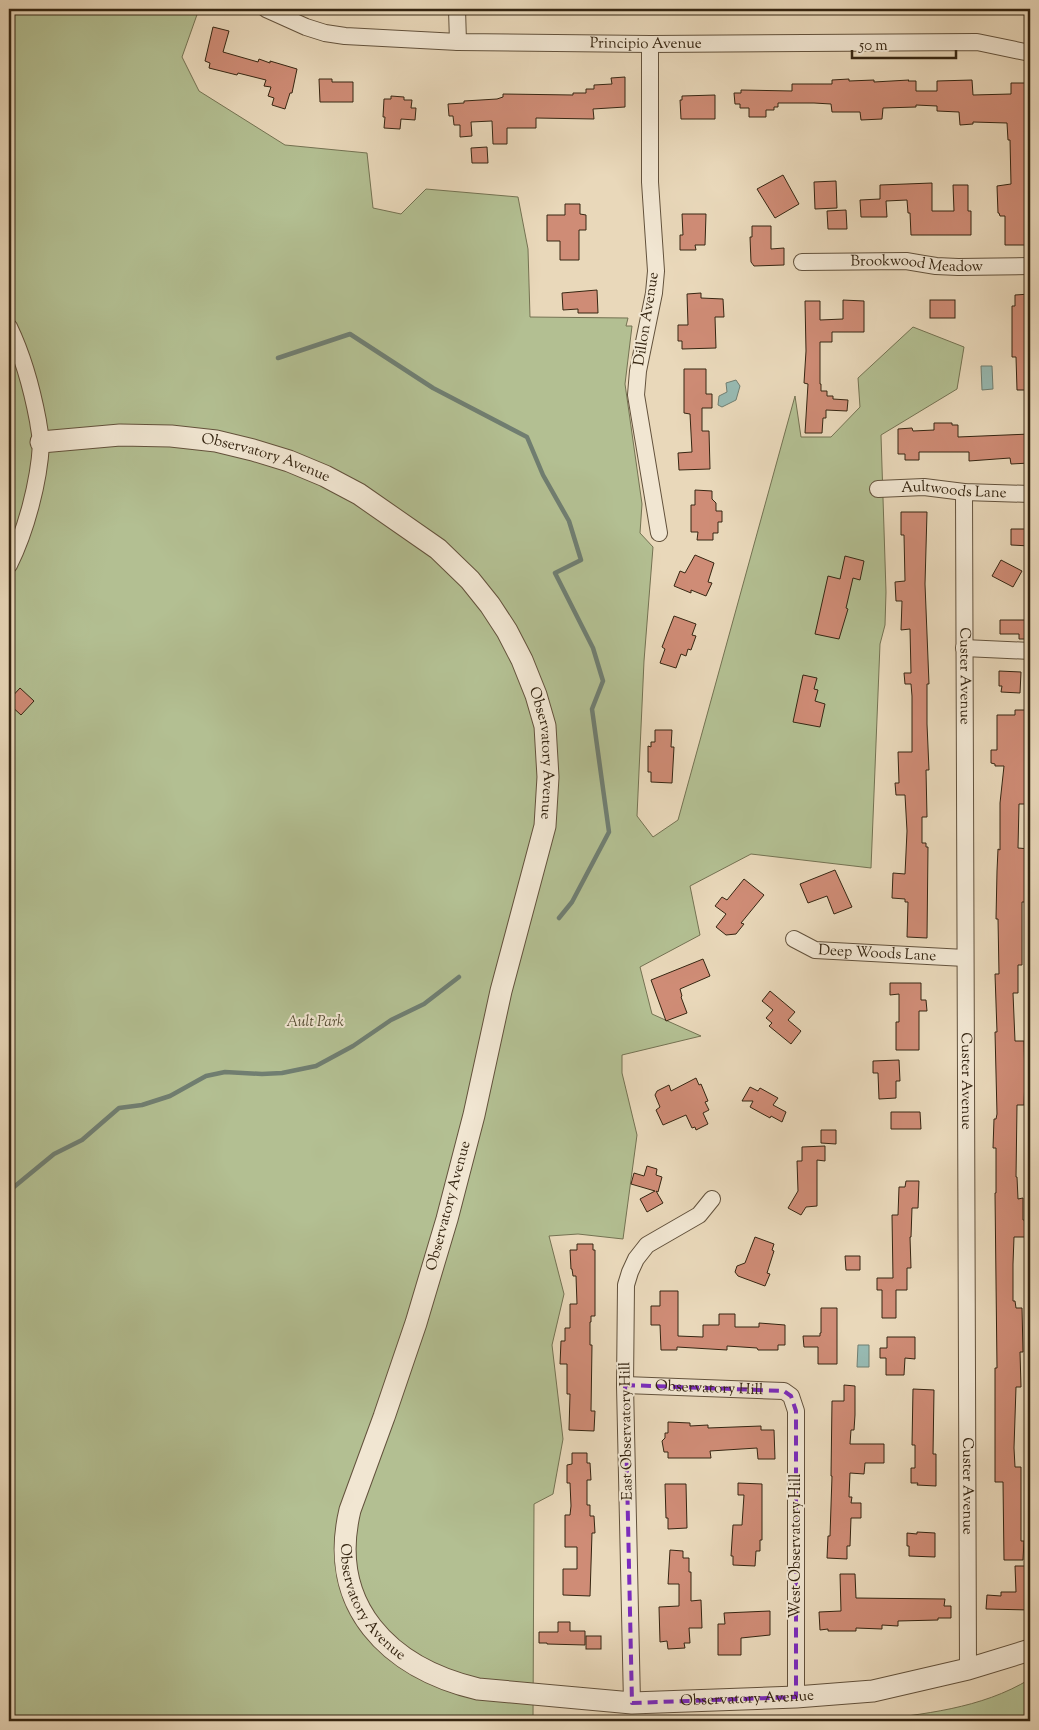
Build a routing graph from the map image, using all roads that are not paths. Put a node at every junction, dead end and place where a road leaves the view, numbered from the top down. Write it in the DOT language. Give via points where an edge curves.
graph roads {
  1 [pos="266,9"];
  2 [pos="457,9"];
  3 [pos="458,42"];
  4 [pos="650,44"];
  5 [pos="1030,53"];
  6 [pos="802,262"];
  7 [pos="1030,266"];
  8 [pos="9,327"];
  9 [pos="41,442"];
  10 [pos="878,489"];
  11 [pos="964,492"];
  12 [pos="1030,494"];
  13 [pos="659,533"];
  14 [pos="9,565"];
  15 [pos="964,648"];
  16 [pos="1030,651"];
  17 [pos="794,939"];
  18 [pos="965,958"];
  19 [pos="712,1199"];
  20 [pos="625,1385"];
  21 [pos="791,1396"];
  22 [pos="1030,1650"];
  23 [pos="968,1669"];
  24 [pos="796,1697"];
  25 [pos="632,1703"];
  1 -- 3 [label="street, Principio Avenue" via="325,33"];
  2 -- 3 [label="street"];
  3 -- 4 [label="street, Principio Avenue"];
  4 -- 5 [label="street, Principio Avenue" via="977,42"];
  4 -- 13 [label="street, Dillon Avenue" via="650,182 656,271 636,395"];
  6 -- 7 [label="street, Brookwood Meadow"];
  8 -- 9 [label="street" via="31,387"];
  9 -- 14 [label="street" via="30,507"];
  9 -- 25 [label="street, Observatory Avenue" via="120,435 180,437 253,450 325,476 358,494 448,557 490,605 522,660 544,726 548,777 545,826 501,992 447,1219 410,1342 350,1510 345,1562 355,1601 377,1633 417,1666 440,1678 478,1689"];
  10 -- 11 [label="street, Aultwoods Lane" via="924,488"];
  11 -- 12 [label="street, Aultwoods Lane"];
  11 -- 15 [label="street, Custer Avenue"];
  15 -- 16 [label="street"];
  15 -- 18 [label="street, Custer Avenue"];
  17 -- 18 [label="street, Deep Woods Lane" via="815,950"];
  18 -- 23 [label="street, Custer Avenue"];
  19 -- 20 [label="street, East Observatory Hill" via="699,1215 647,1245 636,1259 626,1285"];
  20 -- 21 [label="street, Observatory Hill" via="784,1391"];
  20 -- 25 [label="street, East Observatory Hill"];
  21 -- 24 [label="street, West Observatory Hill" via="796,1411"];
  22 -- 23 [label="street, Observatory Avenue"];
  23 -- 24 [label="street, Observatory Avenue" via="873,1691"];
  24 -- 25 [label="street, Observatory Avenue"];
}
